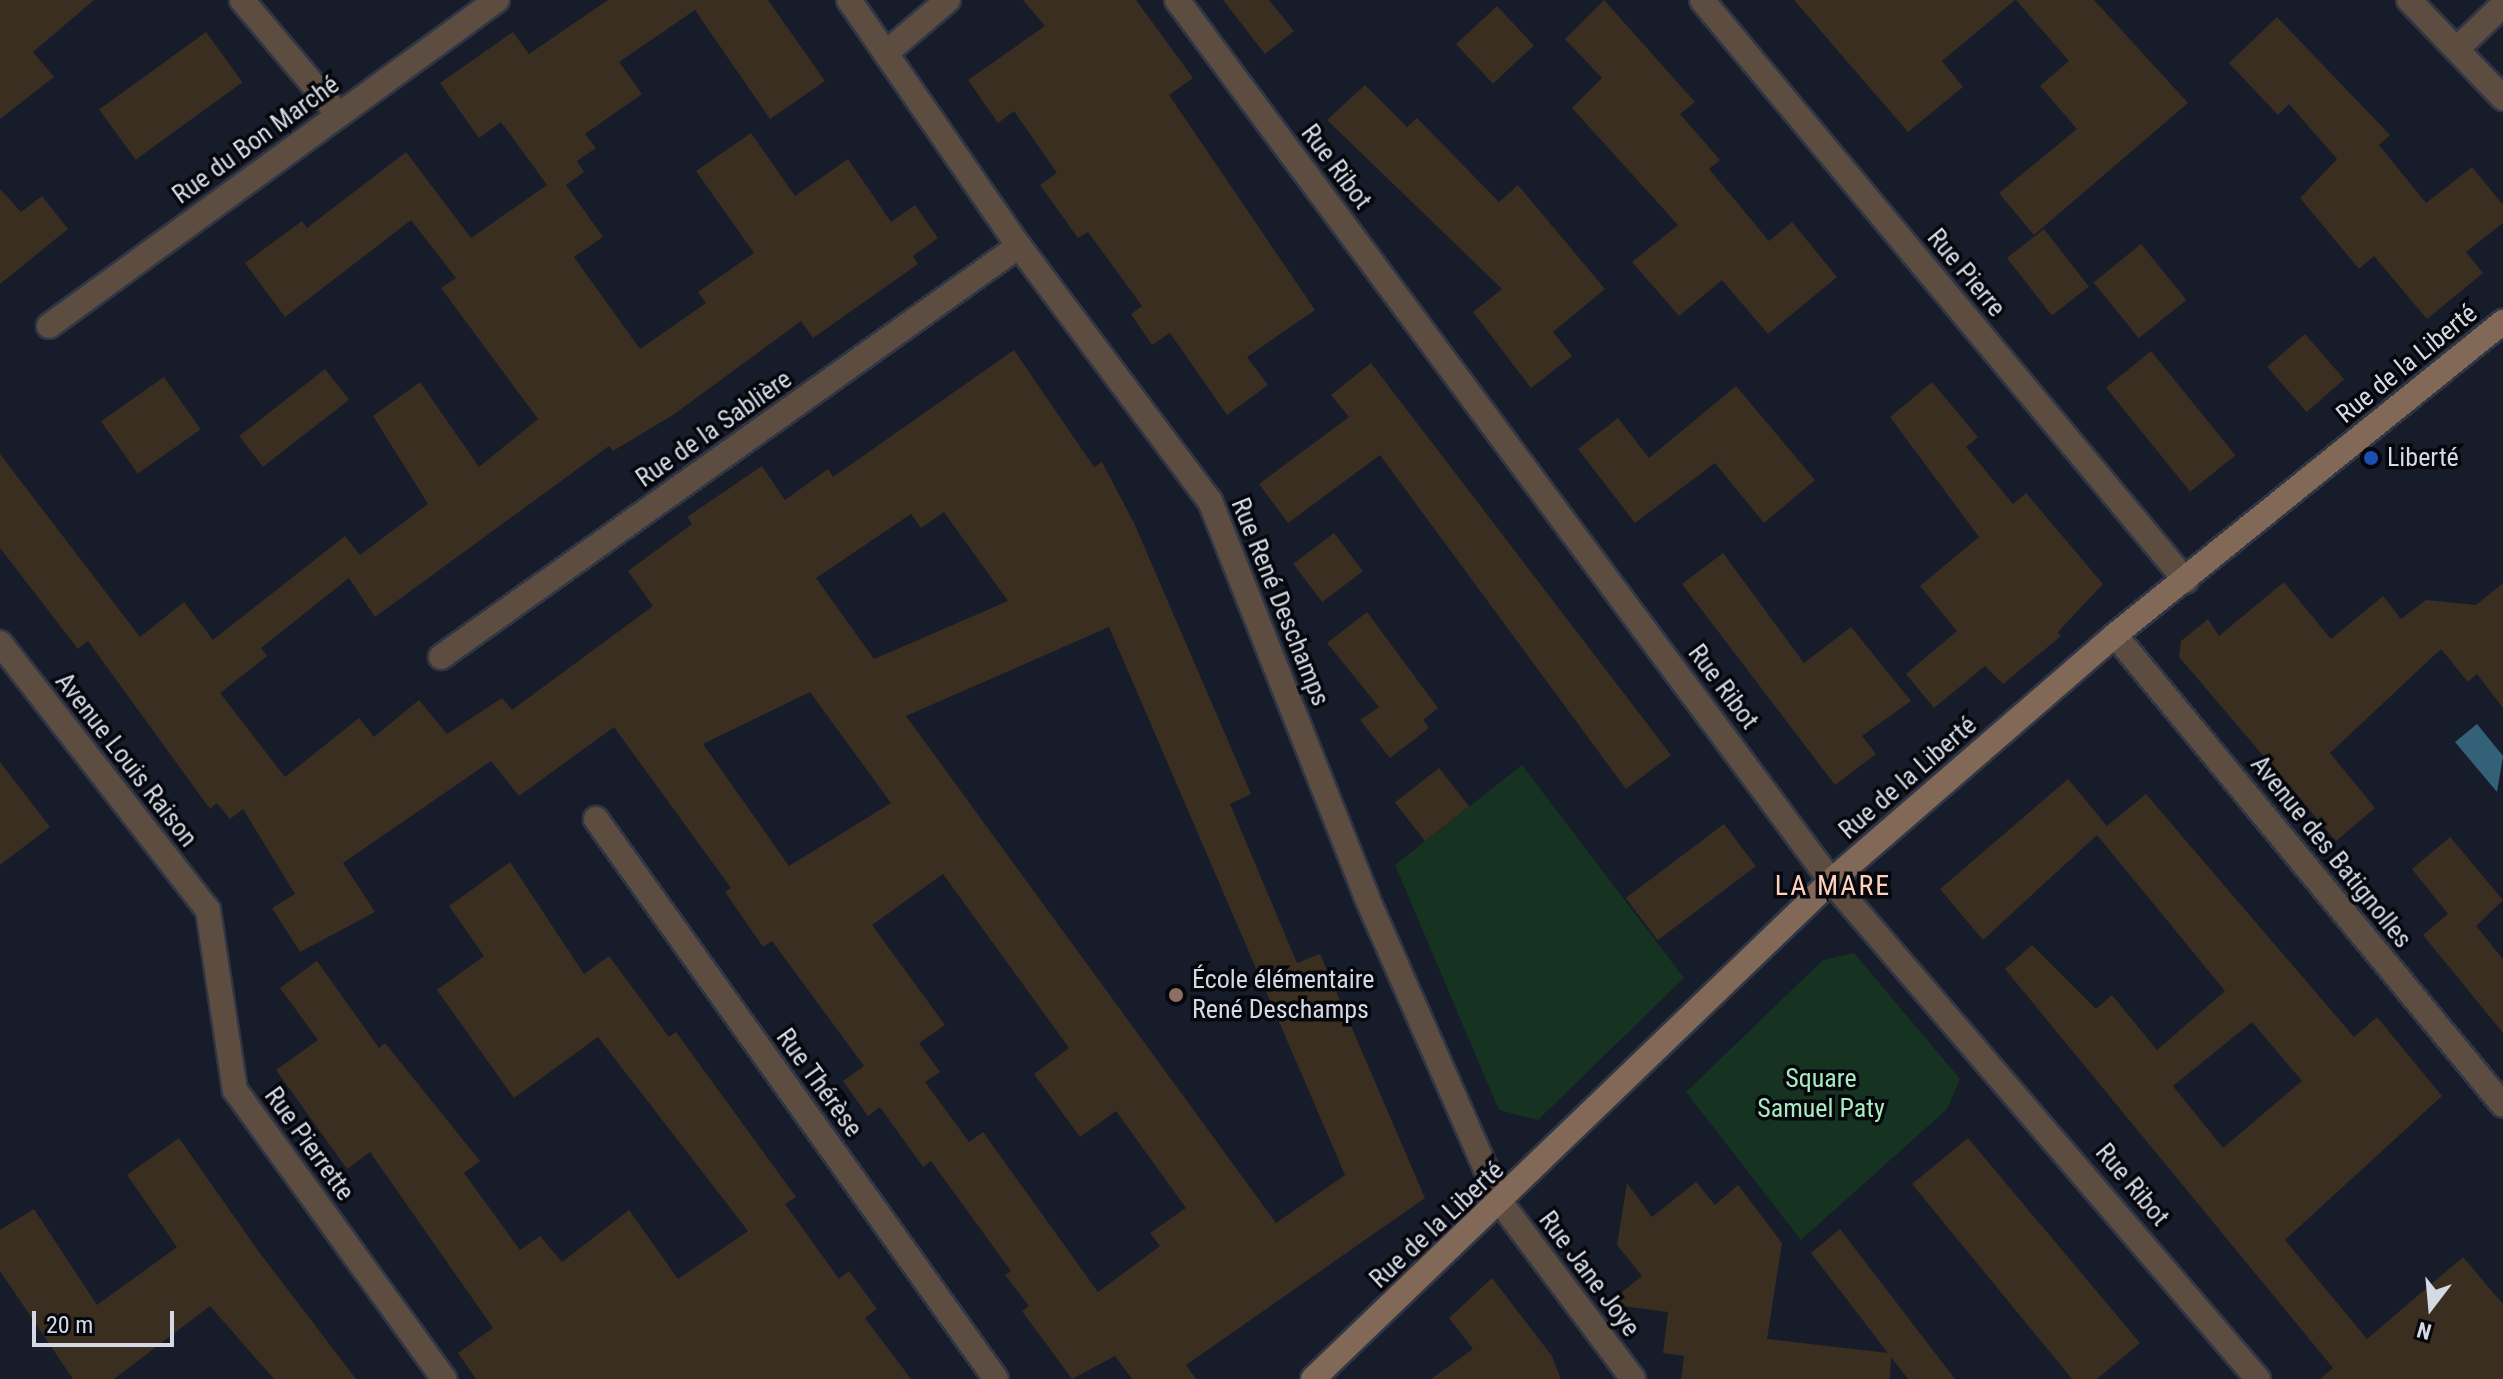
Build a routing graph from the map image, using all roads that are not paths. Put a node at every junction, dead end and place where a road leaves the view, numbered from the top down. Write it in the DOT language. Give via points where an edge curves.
graph roads {
  1 [pos="242,0"];
  2 [pos="497,0"];
  3 [pos="849,0"];
  4 [pos="948,0"];
  5 [pos="1177,0"];
  6 [pos="1702,0"];
  7 [pos="2409,0"];
  8 [pos="2503,5"];
  9 [pos="2458,48"];
  10 [pos="887,52"];
  11 [pos="2503,98"];
  12 [pos="338,114"];
  13 [pos="1019,246"];
  14 [pos="2503,322"];
  15 [pos="49,326"];
  16 [pos="2186,581"];
  17 [pos="2115,635"];
  18 [pos="0,643"];
  19 [pos="441,657"];
  20 [pos="596,819"];
  21 [pos="1831,881"];
  22 [pos="208,910"];
  23 [pos="2503,1105"];
  24 [pos="1501,1203"];
  25 [pos="444,1379"];
  26 [pos="996,1379"];
  27 [pos="1313,1379"];
  28 [pos="1633,1379"];
  29 [pos="2258,1379"];
  1 -- 12 [label="street"];
  2 -- 12 [label="street, Rue du Bon Marché"];
  3 -- 10 [label="street, Rue René Deschamps"];
  4 -- 10 [label="street"];
  5 -- 21 [label="street, Rue Ribot"];
  6 -- 16 [label="street, Rue Pierre"];
  7 -- 9 [label="street"];
  8 -- 9 [label="street"];
  9 -- 11 [label="street"];
  10 -- 13 [label="street, Rue René Deschamps"];
  12 -- 15 [label="street, Rue du Bon Marché"];
  13 -- 19 [label="street, Rue de la Sablière"];
  13 -- 24 [label="street, Rue René Deschamps" via="1210,501 1366,896"];
  14 -- 16 [label="street, Rue de la Liberté"];
  16 -- 17 [label="street, Rue de la Liberté"];
  17 -- 21 [label="street, Rue de la Liberté"];
  17 -- 23 [label="street, Avenue des Batignolles"];
  18 -- 22 [label="street, Avenue Louis Raison"];
  20 -- 26 [label="street, Rue Thérèse"];
  21 -- 24 [label="street, Rue de la Liberté"];
  21 -- 29 [label="street, Rue Ribot"];
  22 -- 25 [label="street, Rue Pierrette" via="235,1090"];
  24 -- 27 [label="street, Rue de la Liberté"];
  24 -- 28 [label="street, Rue Jane Joye"];
}
